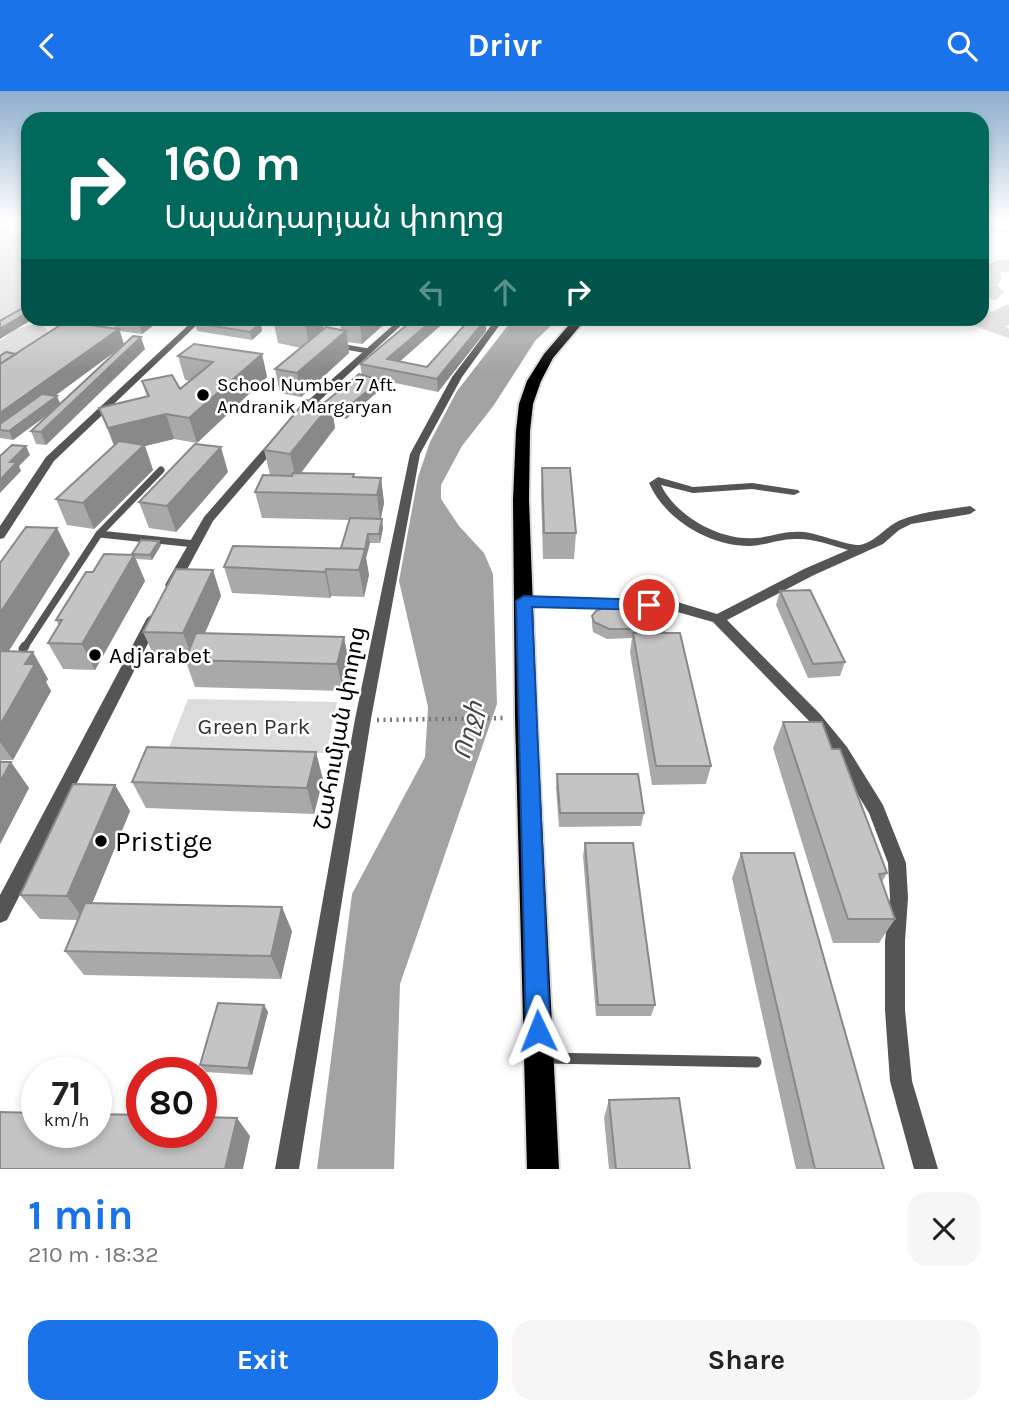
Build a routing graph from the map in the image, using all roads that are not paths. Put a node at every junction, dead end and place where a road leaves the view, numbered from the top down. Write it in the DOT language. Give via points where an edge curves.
graph roads {
  1 [pos="192,326"];
  2 [pos="396,326"];
  3 [pos="495,326"];
  4 [pos="574,326"];
  5 [pos="336,346"];
  6 [pos="368,351"];
  7 [pos="161,470"];
  8 [pos="794,492"];
  9 [pos="970,510"];
  10 [pos="99,534"];
  11 [pos="0,535"];
  12 [pos="195,544"];
  13 [pos="860,549"];
  14 [pos="524,601"];
  15 [pos="718,619"];
  16 [pos="23,649"];
  17 [pos="0,914"];
  18 [pos="539,1057"];
  19 [pos="756,1062"];
  20 [pos="287,1169"];
  21 [pos="543,1169"];
  22 [pos="926,1169"];
  1 -- 11 [label="street" via="50,459"];
  2 -- 6 [label="street"];
  3 -- 20 [label="street, Շահումյան փողոց" via="457,377 415,454 363,719"];
  4 -- 14 [label="highway" via="548,357 526,404 521,500"];
  5 -- 6 [label="lane"];
  6 -- 12 [label="street" via="303,409 208,520"];
  7 -- 10 [label="lane"];
  8 -- 13 [label="street" via="751,485 693,490 655,483 676,514 738,542 800,535"];
  9 -- 13 [label="street" via="908,521"];
  10 -- 12 [label="lane"];
  10 -- 16 [label="lane"];
  12 -- 17 [label="street"];
  13 -- 15 [label="street"];
  14 -- 15 [label="street" via="674,605"];
  14 -- 18 [label="highway"];
  15 -- 22 [label="street" via="815,718 877,810 897,863 895,1010 901,1081"];
  18 -- 19 [label="lane"];
  18 -- 21 [label="highway"];
}
